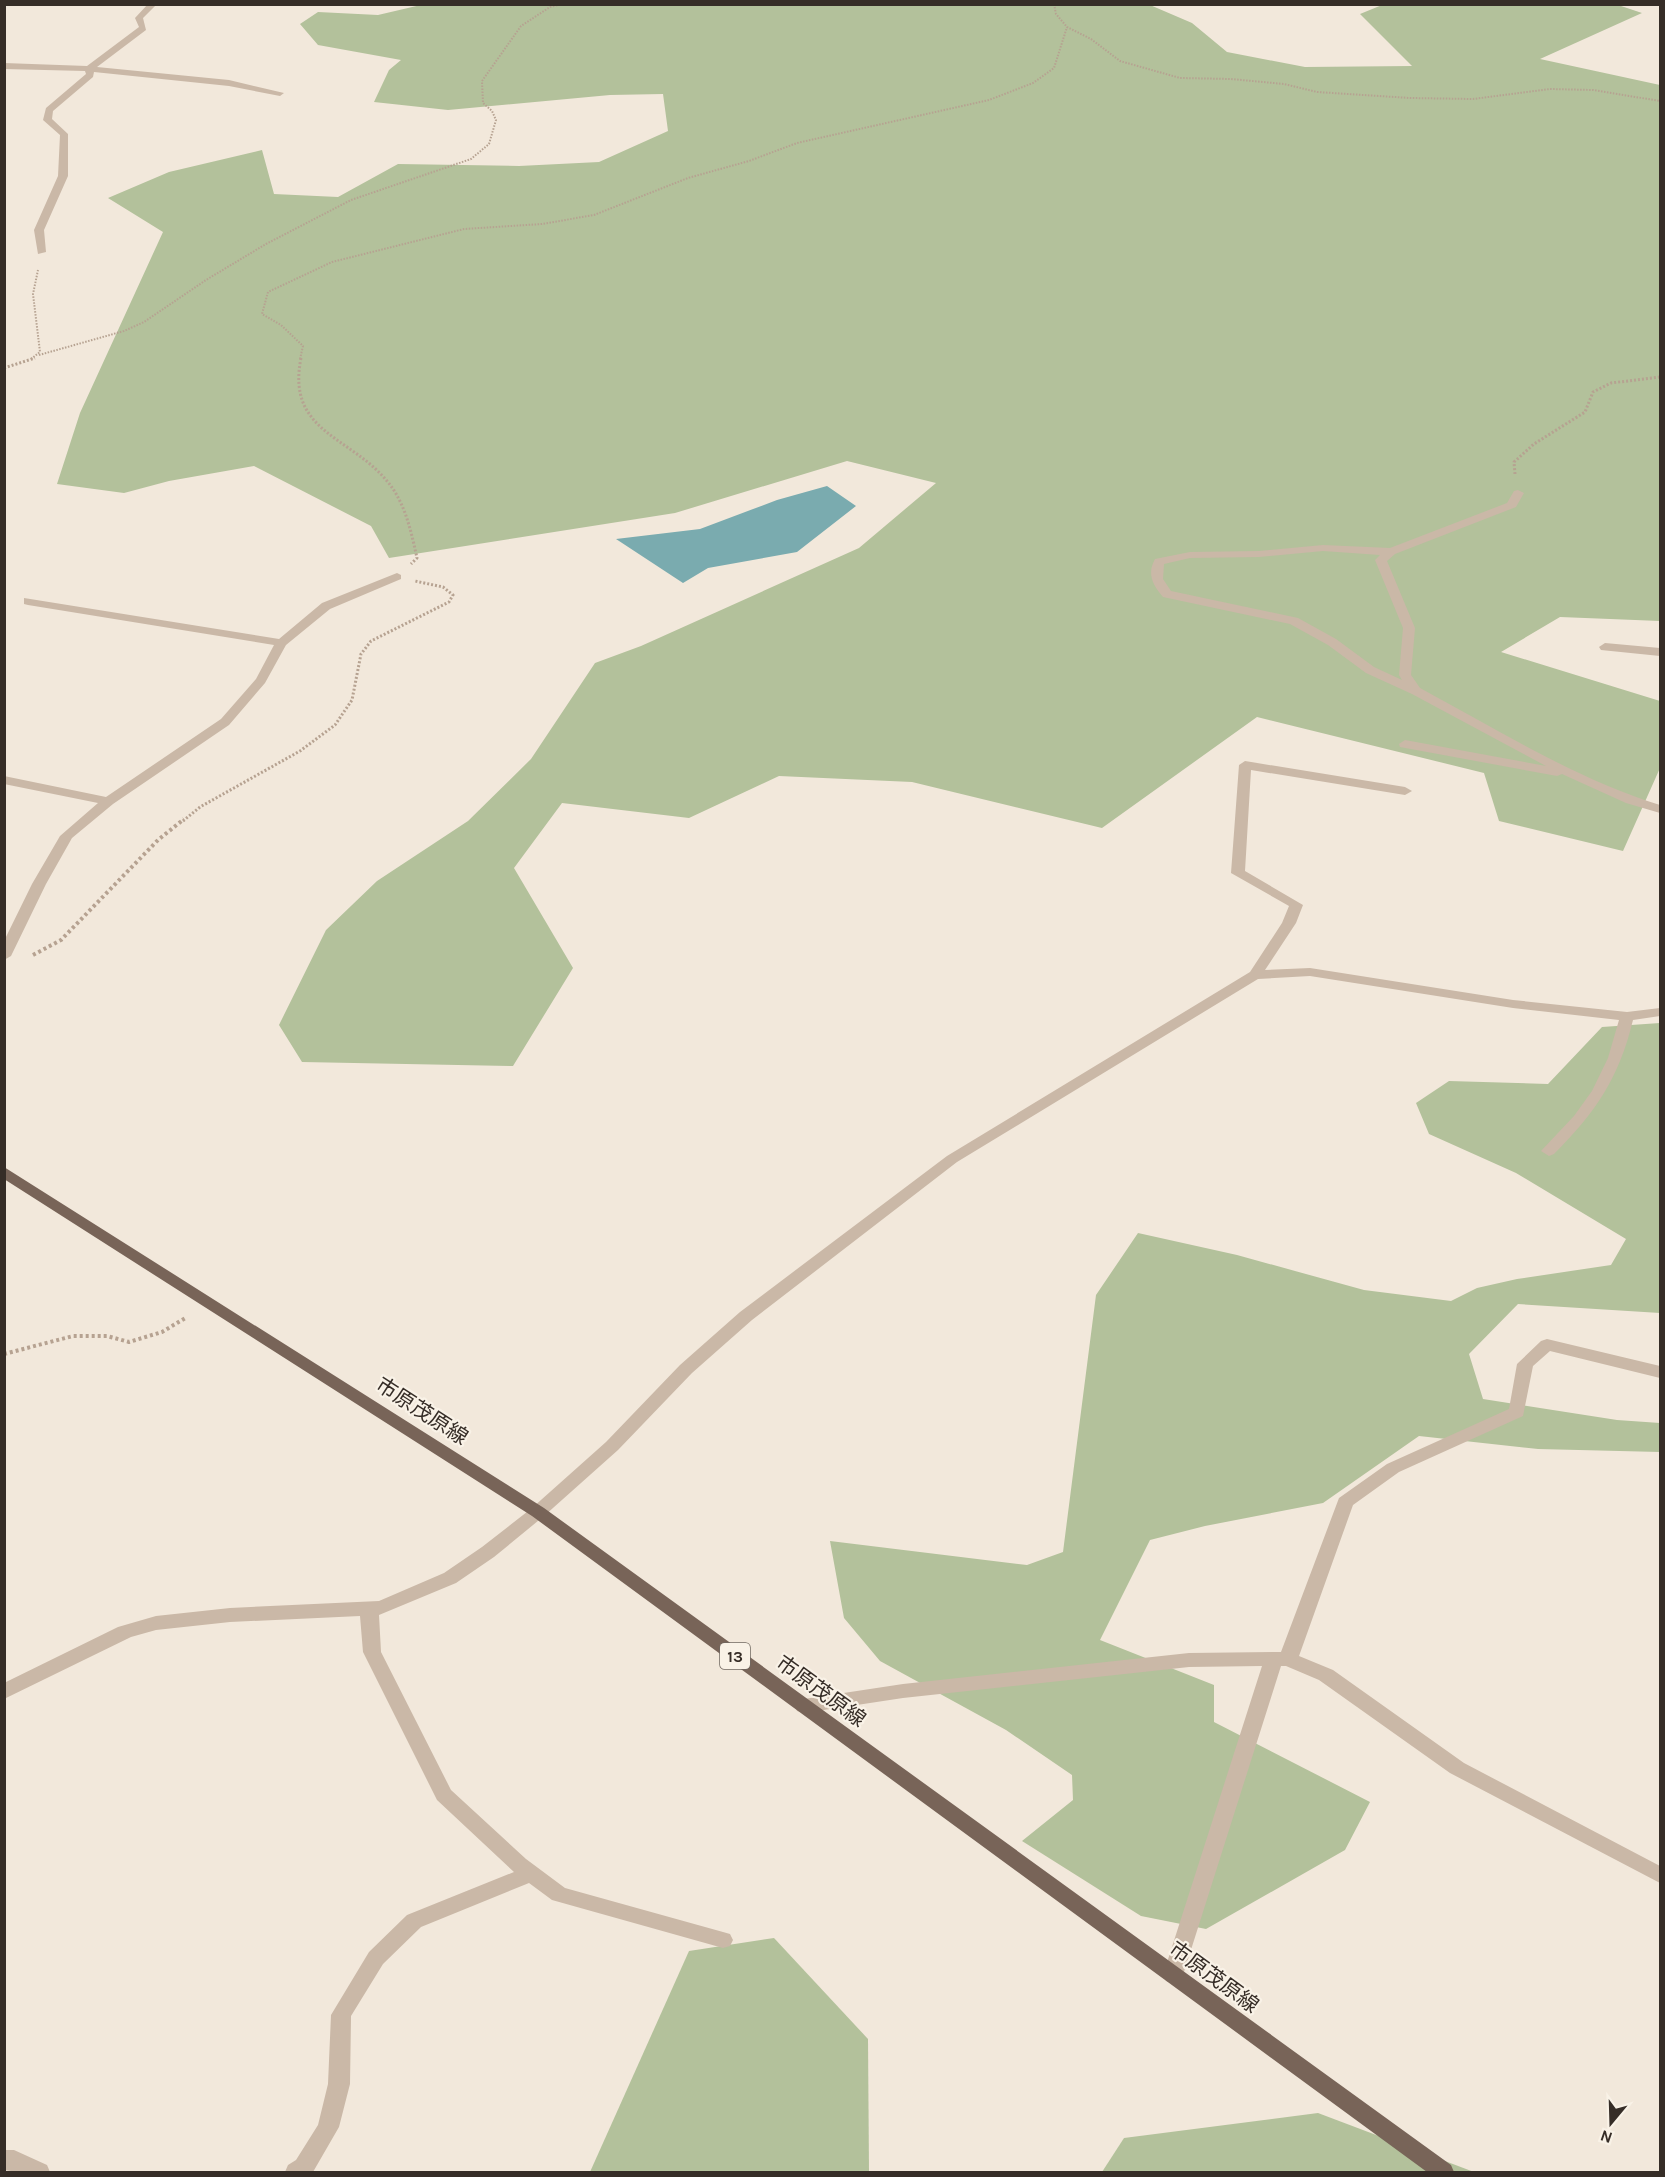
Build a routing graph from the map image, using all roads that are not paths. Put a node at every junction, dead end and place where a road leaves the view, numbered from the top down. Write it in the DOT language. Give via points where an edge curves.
graph roads {
  1 [pos="153,4"];
  2 [pos="4,66"];
  3 [pos="89,69"];
  4 [pos="280,93"];
  5 [pos="41,252"];
  6 [pos="1518,493"];
  7 [pos="1391,552"];
  8 [pos="397,577"];
  9 [pos="28,601"];
  10 [pos="281,643"];
  11 [pos="1605,647"];
  12 [pos="1660,652"];
  13 [pos="1416,691"];
  14 [pos="1406,744"];
  15 [pos="1575,775"];
  16 [pos="4,780"];
  17 [pos="1405,791"];
  18 [pos="108,801"];
  19 [pos="1660,809"];
  20 [pos="4,956"];
  21 [pos="1255,975"];
  22 [pos="1660,1012"];
  23 [pos="1627,1016"];
  24 [pos="1549,1151"];
  25 [pos="4,1172"];
  26 [pos="1660,1372"];
  27 [pos="538,1512"];
  28 [pos="369,1609"];
  29 [pos="1281,1659"];
  30 [pos="4,1692"];
  31 [pos="804,1706"];
  32 [pos="530,1874"];
  33 [pos="1660,1875"];
  34 [pos="723,1940"];
  35 [pos="1173,1975"];
  36 [pos="4,2160"];
  37 [pos="39,2172"];
  38 [pos="296,2172"];
  39 [pos="1443,2172"];
  1 -- 3 [label="street" via="139,18 143,28"];
  2 -- 3 [label="street"];
  3 -- 4 [label="street" via="229,82"];
  3 -- 5 [label="street" via="90,75 48,110 47,120 64,134 63,176 39,230"];
  6 -- 7 [label="street" via="1512,505"];
  7 -- 13 [label="street" via="1381,560 1409,628 1405,675"];
  7 -- 13 [label="street" via="1323,548 1190,555 1159,561 1155,571 1158,584 1167,594 1294,621 1370,670"];
  8 -- 10 [label="street" via="327,606"];
  9 -- 10 [label="street"];
  10 -- 18 [label="street" via="261,680 225,722"];
  11 -- 12 [label="street"];
  13 -- 15 [label="street"];
  14 -- 15 [label="street"];
  15 -- 19 [label="street"];
  16 -- 18 [label="street"];
  17 -- 21 [label="street" via="1245,765 1238,873 1296,905 1289,923"];
  18 -- 20 [label="street" via="67,836"];
  21 -- 23 [label="street" via="1310,972 1514,1004"];
  21 -- 27 [label="street" via="952,1159 746,1316"];
  22 -- 23 [label="street"];
  23 -- 24 [label="street" via="1620,1051 1605,1086 1587,1113"];
  25 -- 27 [label="main road, 市原茂原線 / 13"];
  26 -- 29 [label="street" via="1547,1345 1525,1364 1517,1412 1392,1468 1345,1502"];
  27 -- 28 [label="street" via="450,1578 381,1608"];
  27 -- 31 [label="main road, 市原茂原線 / 13"];
  28 -- 30 [label="street" via="231,1615 156,1623 125,1632"];
  28 -- 32 [label="street" via="372,1652 444,1795"];
  29 -- 31 [label="street" via="1188,1660 903,1691"];
  29 -- 33 [label="street" via="1326,1675 1457,1768"];
  29 -- 35 [label="street"];
  31 -- 35 [label="main road, 市原茂原線 / 13"];
  32 -- 34 [label="street" via="559,1894"];
  32 -- 38 [label="street" via="414,1921 376,1958 341,2014 339,2084 328,2127 304,2167"];
  35 -- 39 [label="main road, 市原茂原線 / 13"];
  36 -- 37 [label="street" via="14,2160"];
}
